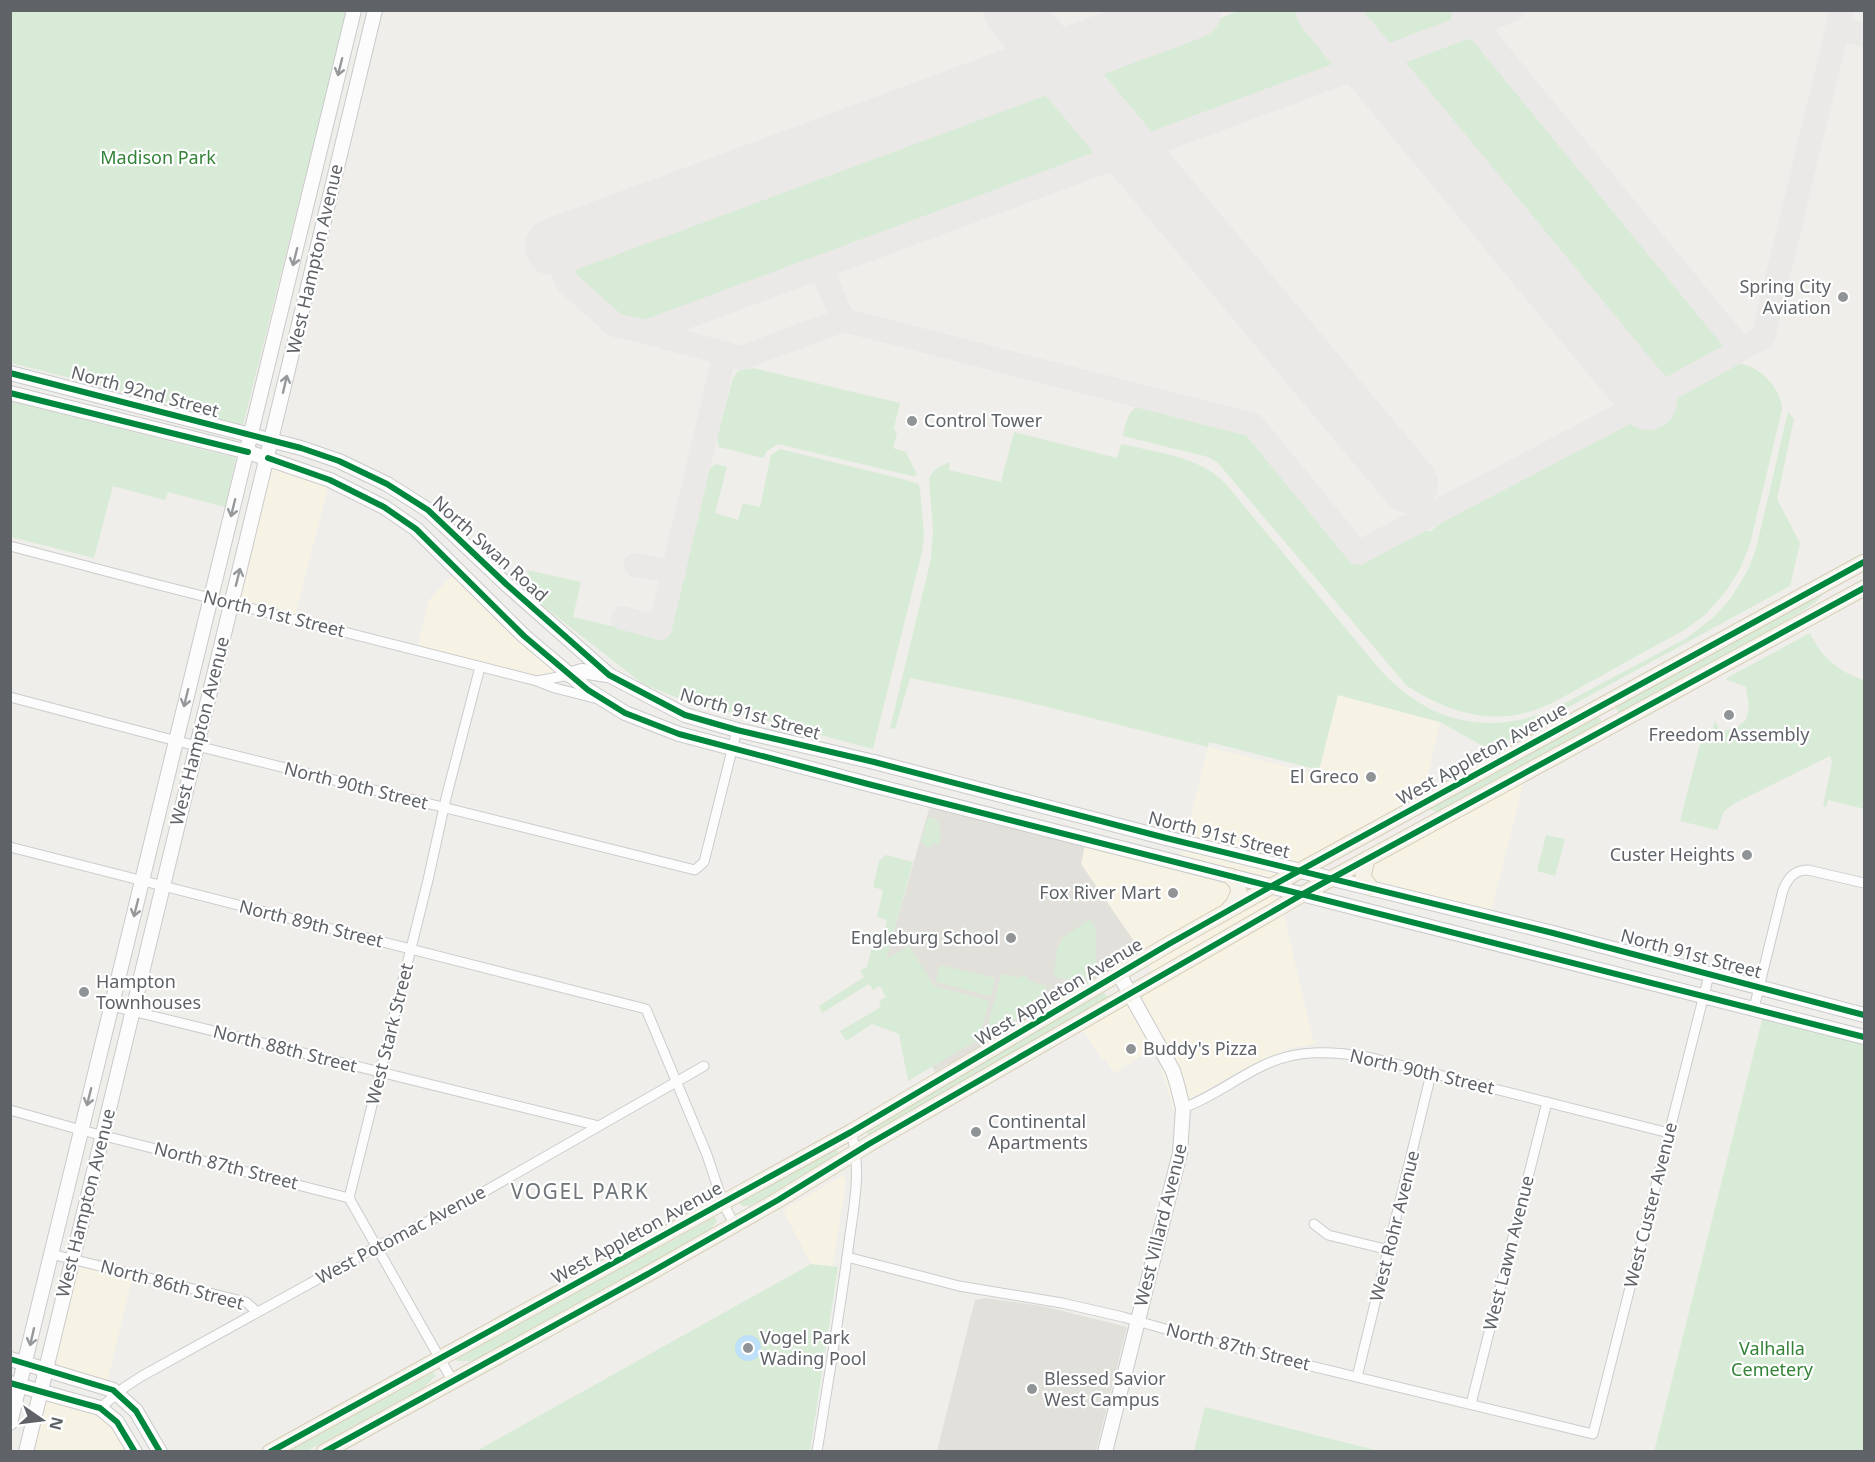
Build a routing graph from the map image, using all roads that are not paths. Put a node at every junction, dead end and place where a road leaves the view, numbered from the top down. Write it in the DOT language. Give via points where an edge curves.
graph roads {
  1 [pos="354,10"];
  2 [pos="375,10"];
  3 [pos="10,373"];
  4 [pos="10,393"];
  5 [pos="252,435"];
  6 [pos="272,441"];
  7 [pos="248,452"];
  8 [pos="268,458"];
  9 [pos="10,546"];
  10 [pos="1864,562"];
  11 [pos="1864,588"];
  12 [pos="211,598"];
  13 [pos="231,604"];
  14 [pos="480,666"];
  15 [pos="568,675"];
  16 [pos="609,675"];
  17 [pos="537,681"];
  18 [pos="10,697"];
  19 [pos="605,701"];
  20 [pos="738,730"];
  21 [pos="176,740"];
  22 [pos="197,746"];
  23 [pos="733,748"];
  24 [pos="444,808"];
  25 [pos="10,847"];
  26 [pos="1367,859"];
  27 [pos="1301,870"];
  28 [pos="1230,876"];
  29 [pos="1334,878"];
  30 [pos="142,881"];
  31 [pos="1864,883"];
  32 [pos="163,886"];
  33 [pos="1270,886"];
  34 [pos="1371,888"];
  35 [pos="1303,894"];
  36 [pos="1226,911"];
  37 [pos="1195,929"];
  38 [pos="411,949"];
  39 [pos="1204,951"];
  40 [pos="1119,974"];
  41 [pos="1709,975"];
  42 [pos="1759,988"];
  43 [pos="1130,994"];
  44 [pos="1703,996"];
  45 [pos="112,1006"];
  46 [pos="1754,1008"];
  47 [pos="132,1011"];
  48 [pos="1864,1015"];
  49 [pos="1864,1037"];
  50 [pos="704,1066"];
  51 [pos="380,1072"];
  52 [pos="1431,1074"];
  53 [pos="677,1082"];
  54 [pos="1547,1102"];
  55 [pos="1183,1108"];
  56 [pos="10,1110"];
  57 [pos="599,1126"];
  58 [pos="81,1130"];
  59 [pos="851,1132"];
  60 [pos="1670,1132"];
  61 [pos="102,1136"];
  62 [pos="857,1151"];
  63 [pos="349,1198"];
  64 [pos="723,1203"];
  65 [pos="734,1224"];
  66 [pos="1314,1224"];
  67 [pos="376,1247"];
  68 [pos="1389,1250"];
  69 [pos="51,1254"];
  70 [pos="847,1257"];
  71 [pos="73,1258"];
  72 [pos="257,1312"];
  73 [pos="1138,1321"];
  74 [pos="10,1359"];
  75 [pos="440,1359"];
  76 [pos="26,1362"];
  77 [pos="46,1369"];
  78 [pos="1358,1377"];
  79 [pos="452,1380"];
  80 [pos="15,1384"];
  81 [pos="40,1390"];
  82 [pos="118,1393"];
  83 [pos="1471,1404"];
  84 [pos="100,1408"];
  85 [pos="10,1424"];
  86 [pos="1593,1434"];
  87 [pos="26,1452"];
  88 [pos="135,1452"];
  89 [pos="160,1452"];
  90 [pos="270,1452"];
  91 [pos="324,1452"];
  92 [pos="817,1452"];
  93 [pos="1105,1452"];
  1 -- 5 [label="main road, West Hampton Avenue, one-way"];
  6 -- 2 [label="main road, West Hampton Avenue, one-way"];
  3 -- 5 [label="main road, North 92nd Street"];
  4 -- 7 [label="main road, North 92nd Street"];
  5 -- 6 [label="main road, North 92nd Street"];
  5 -- 7 [label="main road, West Hampton Avenue"];
  6 -- 8 [label="main road, West Hampton Avenue"];
  6 -- 16 [label="main road, North Swan Road" via="339,461 387,484 428,510"];
  7 -- 8 [label="main road, North 92nd Street"];
  7 -- 12 [label="main road, West Hampton Avenue, one-way"];
  13 -- 8 [label="main road, West Hampton Avenue, one-way"];
  8 -- 15 [label="main road, North Swan Road" via="330,480 400,518"];
  9 -- 12 [label="street, North 91st Street"];
  10 -- 27 [label="main road, West Appleton Avenue"];
  11 -- 26 [label="main road, West Appleton Avenue"];
  12 -- 13 [label="street, North 91st Street"];
  12 -- 21 [label="main road, West Hampton Avenue, one-way"];
  13 -- 14 [label="street, North 91st Street"];
  13 -- 22 [label="main road, West Hampton Avenue"];
  14 -- 17 [label="street, North 91st Street"];
  14 -- 24 [label="street, West Stark Street"];
  15 -- 16 [label="main road" via="582,671"];
  15 -- 17 [label="street, North 91st Street"];
  15 -- 19 [label="main road, North Swan Road"];
  16 -- 20 [label="main road, North 91st Street" via="685,715"];
  17 -- 19 [label="street, North 91st Street"];
  18 -- 21 [label="street, North 90th Street"];
  19 -- 23 [label="main road, North 91st Street" via="679,734"];
  20 -- 23 [label="street"];
  20 -- 27 [label="main road, North 91st Street"];
  21 -- 22 [label="street, North 90th Street"];
  21 -- 30 [label="main road, West Hampton Avenue"];
  22 -- 24 [label="street, North 90th Street"];
  22 -- 32 [label="main road, West Hampton Avenue"];
  23 -- 24 [label="street, North 90th Street" via="704,862 696,870"];
  23 -- 28 [label="main road, North 91st Street"];
  24 -- 38 [label="street, West Stark Street"];
  25 -- 30 [label="street, North 89th Street"];
  26 -- 29 [label="main road, West Appleton Avenue"];
  26 -- 34 [label="main road" via="1363,877"];
  27 -- 29 [label="main road, North 91st Street"];
  27 -- 33 [label="main road, West Appleton Avenue"];
  28 -- 33 [label="main road, North 91st Street"];
  28 -- 36 [label="main road" via="1239,891"];
  29 -- 34 [label="main road, North 91st Street"];
  29 -- 35 [label="main road, West Appleton Avenue"];
  30 -- 32 [label="street, North 89th Street"];
  30 -- 45 [label="main road, West Hampton Avenue, one-way"];
  31 -- 42 [label="street" via="1798,870 1783,890"];
  32 -- 38 [label="street, North 89th Street"];
  32 -- 47 [label="main road, West Hampton Avenue"];
  33 -- 35 [label="main road, North 91st Street"];
  33 -- 36 [label="main road, West Appleton Avenue"];
  34 -- 41 [label="main road, North 91st Street"];
  35 -- 39 [label="main road, West Appleton Avenue"];
  35 -- 44 [label="main road, North 91st Street"];
  36 -- 37 [label="main road, West Appleton Avenue"];
  37 -- 39 [label="main road"];
  37 -- 40 [label="main road, West Appleton Avenue"];
  38 -- 51 [label="street, West Stark Street"];
  38 -- 53 [label="street, North 89th Street" via="646,1010"];
  39 -- 43 [label="main road, West Appleton Avenue"];
  40 -- 43 [label="main road, West Villard Avenue"];
  40 -- 59 [label="main road, West Appleton Avenue"];
  41 -- 42 [label="main road, North 91st Street"];
  41 -- 44 [label="street, West Custer Avenue"];
  42 -- 46 [label="street"];
  42 -- 48 [label="main road, North 91st Street"];
  43 -- 55 [label="main road, West Villard Avenue" via="1173,1071"];
  43 -- 62 [label="main road, West Appleton Avenue"];
  44 -- 46 [label="main road, North 91st Street"];
  44 -- 60 [label="street, West Custer Avenue"];
  45 -- 47 [label="street, North 88th Street"];
  45 -- 58 [label="main road, West Hampton Avenue, one-way"];
  46 -- 49 [label="main road, North 91st Street"];
  47 -- 51 [label="street, North 88th Street"];
  47 -- 61 [label="main road, West Hampton Avenue"];
  50 -- 53 [label="street, West Potomac Avenue"];
  51 -- 57 [label="street, North 88th Street"];
  51 -- 63 [label="street, West Stark Street"];
  52 -- 54 [label="street, North 90th Street"];
  52 -- 55 [label="street, North 90th Street" via="1350,1054 1302,1053 1261,1066"];
  52 -- 68 [label="street, West Rohr Avenue"];
  53 -- 57 [label="street, West Potomac Avenue"];
  53 -- 64 [label="street"];
  54 -- 60 [label="street, North 90th Street"];
  54 -- 83 [label="street, West Lawn Avenue"];
  55 -- 73 [label="main road, West Villard Avenue" via="1180,1152"];
  56 -- 58 [label="street, North 87th Street"];
  57 -- 67 [label="street, West Potomac Avenue" via="459,1206"];
  58 -- 61 [label="street, North 87th Street"];
  58 -- 69 [label="main road, West Hampton Avenue"];
  59 -- 62 [label="street"];
  59 -- 64 [label="main road, West Appleton Avenue"];
  60 -- 86 [label="street, West Custer Avenue"];
  61 -- 63 [label="street, North 87th Street"];
  61 -- 71 [label="main road, West Hampton Avenue"];
  62 -- 65 [label="main road, West Appleton Avenue"];
  62 -- 70 [label="street"];
  63 -- 67 [label="street"];
  64 -- 65 [label="street"];
  64 -- 75 [label="main road, West Appleton Avenue"];
  65 -- 79 [label="main road, West Appleton Avenue"];
  66 -- 68 [label="street" via="1328,1235"];
  67 -- 72 [label="street, West Potomac Avenue"];
  67 -- 75 [label="street"];
  68 -- 78 [label="street, West Rohr Avenue"];
  69 -- 71 [label="street, North 86th Street"];
  69 -- 76 [label="main road, West Hampton Avenue, one-way"];
  70 -- 73 [label="street, North 87th Street" via="959,1286 1062,1303"];
  70 -- 92 [label="street"];
  71 -- 72 [label="street, North 86th Street" via="246,1302"];
  71 -- 77 [label="main road, West Hampton Avenue"];
  72 -- 82 [label="street, West Potomac Avenue"];
  73 -- 78 [label="street, North 87th Street"];
  73 -- 93 [label="main road, West Villard Avenue"];
  74 -- 76 [label="main road"];
  75 -- 79 [label="street"];
  75 -- 90 [label="main road, West Appleton Avenue"];
  76 -- 77 [label="main road"];
  76 -- 80 [label="main road, West Hampton Avenue"];
  77 -- 81 [label="main road, West Hampton Avenue"];
  77 -- 82 [label="main road"];
  78 -- 83 [label="street, North 87th Street"];
  79 -- 91 [label="main road, West Appleton Avenue"];
  80 -- 81 [label="main road"];
  80 -- 85 [label="main road, West Hampton Avenue"];
  81 -- 84 [label="main road"];
  81 -- 87 [label="main road, West Hampton Avenue"];
  82 -- 84 [label="street, West Potomac Avenue"];
  82 -- 89 [label="main road" via="136,1411"];
  83 -- 86 [label="street, North 87th Street"];
  84 -- 88 [label="main road" via="117,1422"];
}
